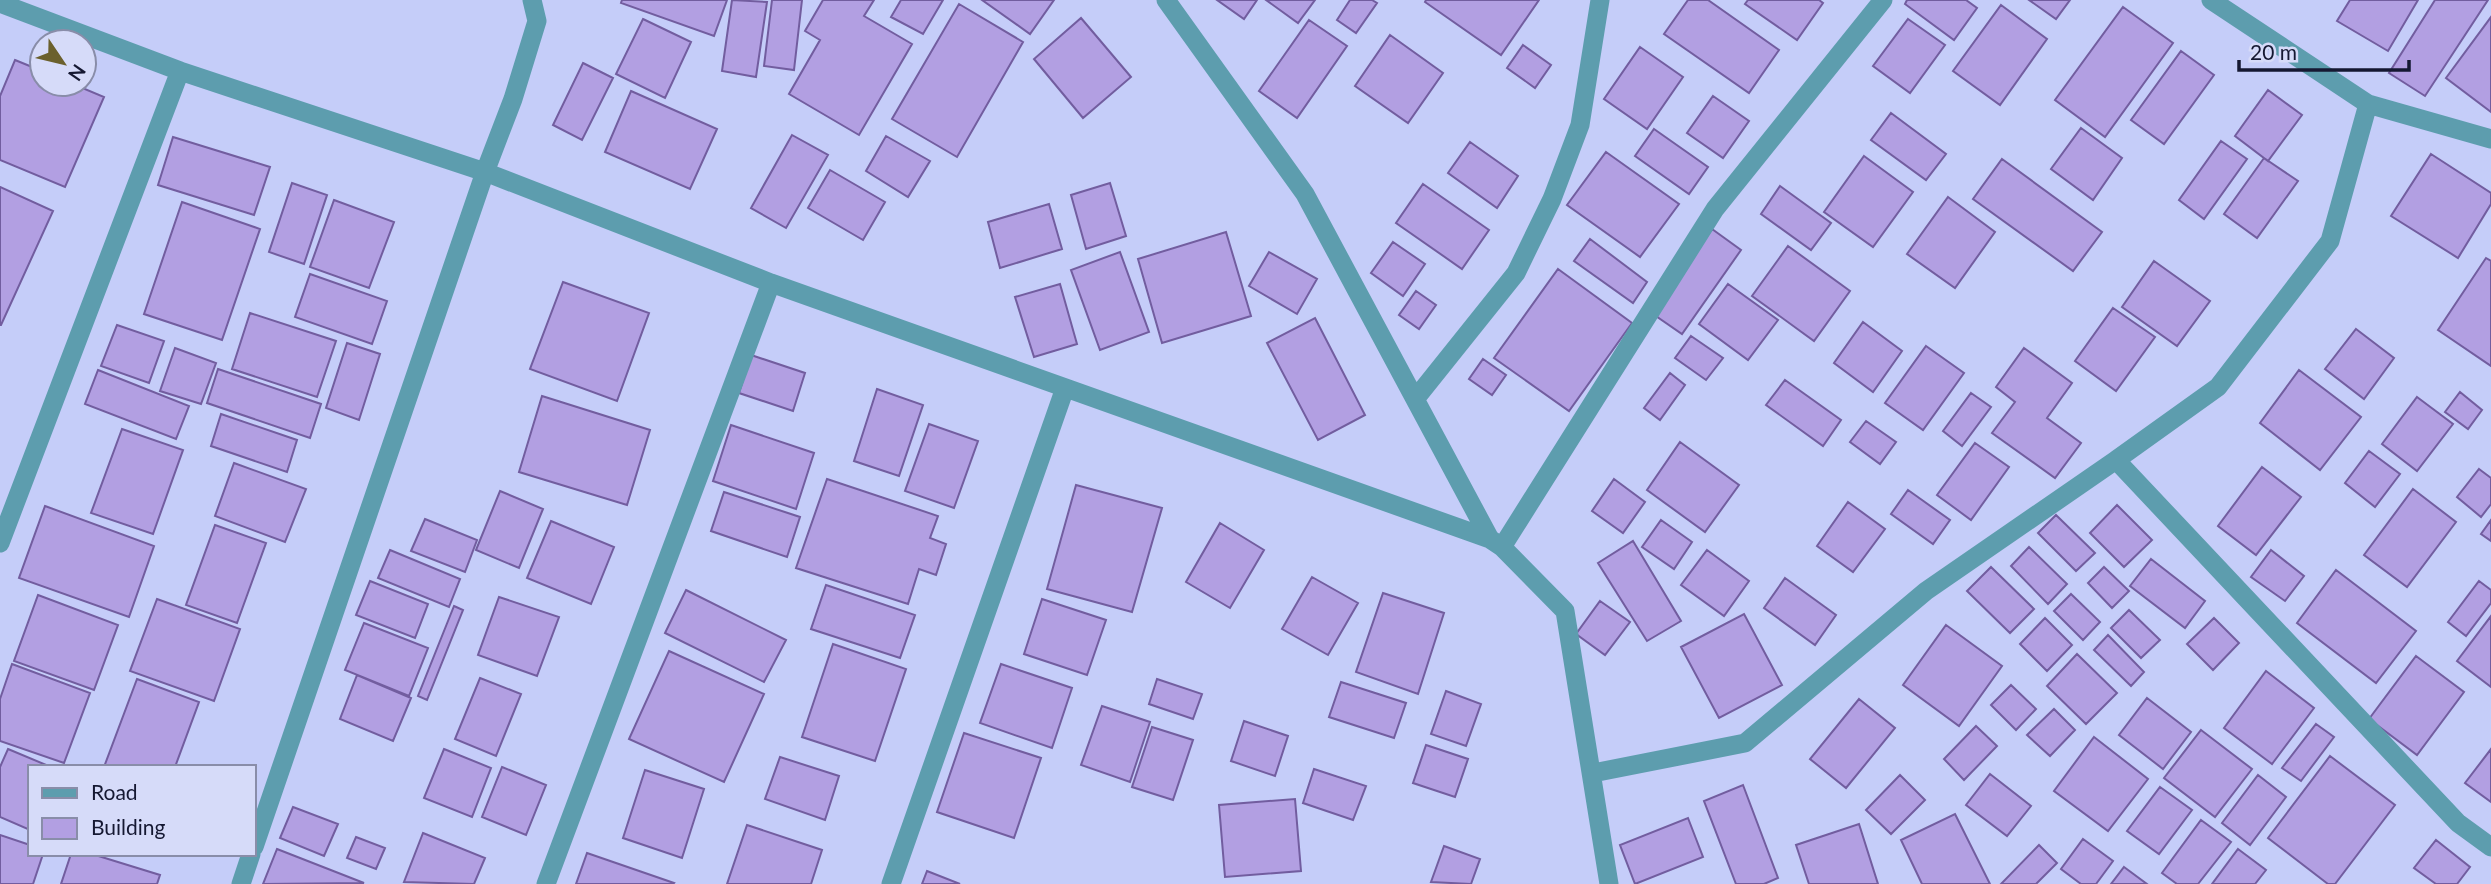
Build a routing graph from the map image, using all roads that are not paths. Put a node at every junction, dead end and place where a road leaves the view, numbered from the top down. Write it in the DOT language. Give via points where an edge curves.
graph roads {
  1 [pos="532,0"];
  2 [pos="1166,0"];
  3 [pos="1600,0"];
  4 [pos="1883,0"];
  5 [pos="2211,0"];
  6 [pos="0,3"];
  7 [pos="180,71"];
  8 [pos="2368,104"];
  9 [pos="2491,139"];
  10 [pos="485,172"];
  11 [pos="771,283"];
  12 [pos="1065,388"];
  13 [pos="1416,398"];
  14 [pos="2116,460"];
  15 [pos="0,543"];
  16 [pos="1496,543"];
  17 [pos="1593,773"];
  18 [pos="256,841"];
  19 [pos="2491,848"];
  20 [pos="250,856"];
  21 [pos="241,884"];
  22 [pos="546,884"];
  23 [pos="891,884"];
  24 [pos="1609,884"];
  1 -- 10 [label="street" via="537,21"];
  2 -- 13 [label="street" via="1306,194"];
  3 -- 13 [label="street" via="1580,125 1552,199 1516,273"];
  4 -- 16 [label="street" via="1715,209"];
  5 -- 8 [label="street"];
  6 -- 7 [label="street"];
  7 -- 10 [label="street"];
  7 -- 15 [label="street"];
  8 -- 9 [label="street"];
  8 -- 14 [label="street" via="2330,241 2218,387"];
  10 -- 11 [label="street"];
  10 -- 18 [label="street"];
  11 -- 12 [label="street"];
  11 -- 22 [label="street"];
  12 -- 16 [label="street"];
  12 -- 23 [label="street"];
  13 -- 16 [label="street"];
  14 -- 17 [label="street" via="1926,590 1745,743"];
  14 -- 19 [label="street" via="2458,823"];
  16 -- 17 [label="street" via="1565,611"];
  17 -- 24 [label="street"];
  20 -- 21 [label="street"];
}
